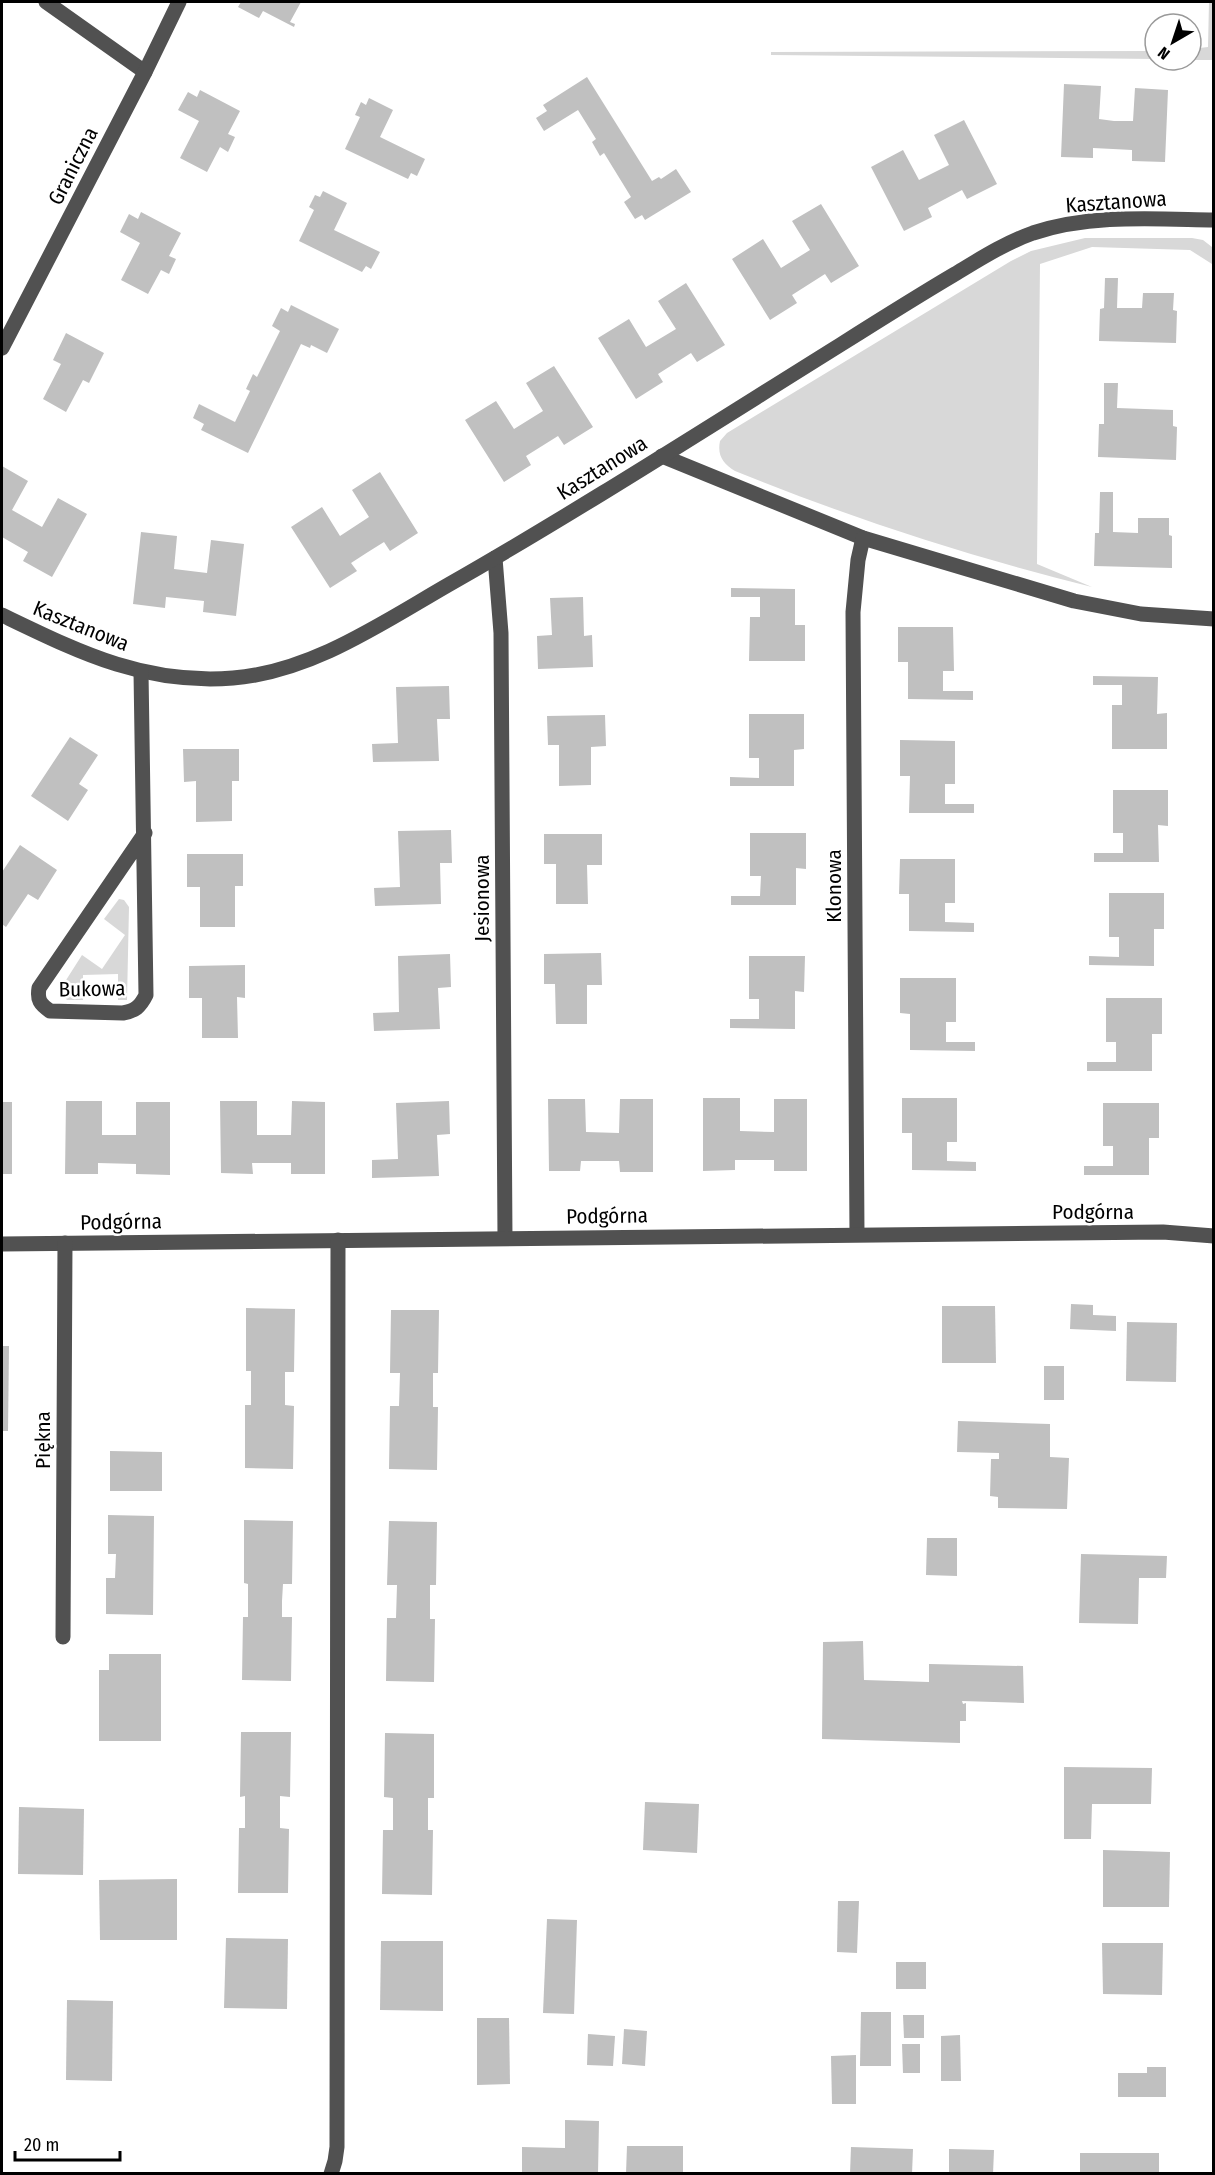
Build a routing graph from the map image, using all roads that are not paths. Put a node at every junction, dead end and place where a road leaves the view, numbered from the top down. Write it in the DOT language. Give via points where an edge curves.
graph roads {
  1 [pos="46,2"];
  2 [pos="179,2"];
  3 [pos="145,72"];
  4 [pos="1214,220"];
  5 [pos="2,348"];
  6 [pos="662,456"];
  7 [pos="863,538"];
  8 [pos="495,558"];
  9 [pos="2,615"];
  10 [pos="1214,618"];
  11 [pos="141,672"];
  12 [pos="145,833"];
  13 [pos="857,1234"];
  14 [pos="1214,1236"];
  15 [pos="505,1238"];
  16 [pos="338,1240"];
  17 [pos="65,1243"];
  18 [pos="2,1244"];
  19 [pos="63,1637"];
  20 [pos="331,2174"];
  1 -- 3 [label="street"];
  2 -- 3 [label="street, Graniczna"];
  3 -- 5 [label="street, Graniczna"];
  4 -- 6 [label="street, Kasztanowa" via="1088,221 1031,234 1005,245"];
  6 -- 7 [label="street"];
  6 -- 8 [label="street, Kasztanowa"];
  7 -- 10 [label="street" via="1074,602 1141,614"];
  7 -- 13 [label="street, Klonowa" via="853,612"];
  8 -- 11 [label="street, Kasztanowa" via="354,638 292,665 234,678"];
  8 -- 15 [label="street, Jesionowa" via="501,633"];
  9 -- 11 [label="street, Kasztanowa" via="103,661"];
  11 -- 12 [label="street, Bukowa"];
  12 -- 12 [label="street, Bukowa" via="146,995 142,1004 123,1013 50,1011 37,997 39,988"];
  13 -- 14 [label="street, Podgórna" via="1163,1232"];
  13 -- 15 [label="street, Podgórna"];
  15 -- 16 [label="street, Podgórna"];
  16 -- 17 [label="street, Podgórna"];
  16 -- 20 [label="street" via="337,2147"];
  17 -- 18 [label="street, Podgórna"];
  17 -- 19 [label="street, Piękna"];
}
